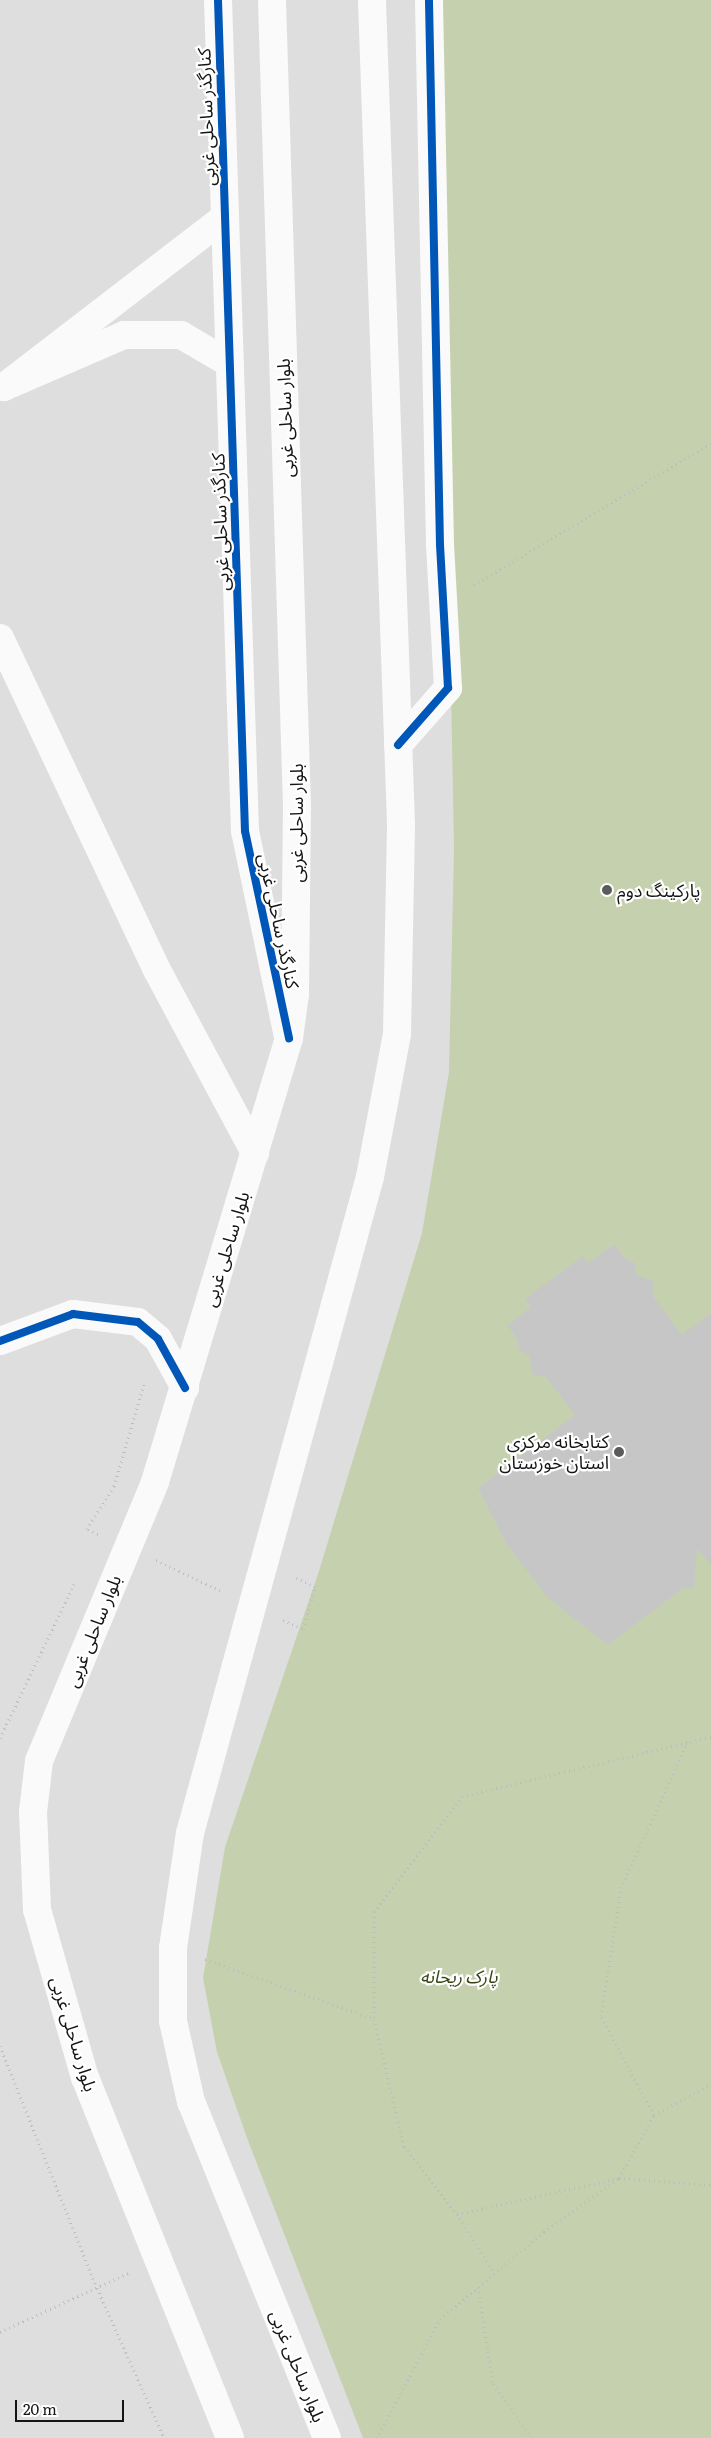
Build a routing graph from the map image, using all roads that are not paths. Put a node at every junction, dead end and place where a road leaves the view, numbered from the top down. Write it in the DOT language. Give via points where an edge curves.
graph roads {
  1 [pos="218,0"];
  2 [pos="272,0"];
  3 [pos="372,0"];
  4 [pos="429,0"];
  5 [pos="225,218"];
  6 [pos="230,363"];
  7 [pos="1,385"];
  8 [pos="0,638"];
  9 [pos="398,745"];
  10 [pos="289,1038"];
  11 [pos="255,1153"];
  12 [pos="0,1341"];
  13 [pos="184,1388"];
  14 [pos="230,2438"];
  15 [pos="327,2438"];
  1 -- 5 [label="main road, کنارگذر ساحلی غربی"];
  2 -- 10 [label="main road, بلوار ساحلی غربی" via="297,806 295,994"];
  3 -- 9 [label="main road, بلوار ساحلی غربی"];
  4 -- 9 [label="main road" via="440,535 448,688"];
  5 -- 6 [label="main road, کنارگذر ساحلی غربی"];
  5 -- 7 [label="main road"];
  6 -- 7 [label="main road" via="181,335 124,335"];
  6 -- 10 [label="main road, کنارگذر ساحلی غربی" via="245,831"];
  8 -- 11 [label="main road" via="157,970"];
  9 -- 15 [label="main road, بلوار ساحلی غربی" via="400,824 396,1043 370,1176 190,1833 173,1948 173,2021 191,2102"];
  10 -- 11 [label="main road, بلوار ساحلی غربی"];
  11 -- 13 [label="main road, بلوار ساحلی غربی"];
  12 -- 13 [label="main road" via="73,1314 138,1322 158,1339"];
  13 -- 14 [label="main road, بلوار ساحلی غربی" via="155,1482 39,1761 33,1812 37,1910 85,2078"];
}
